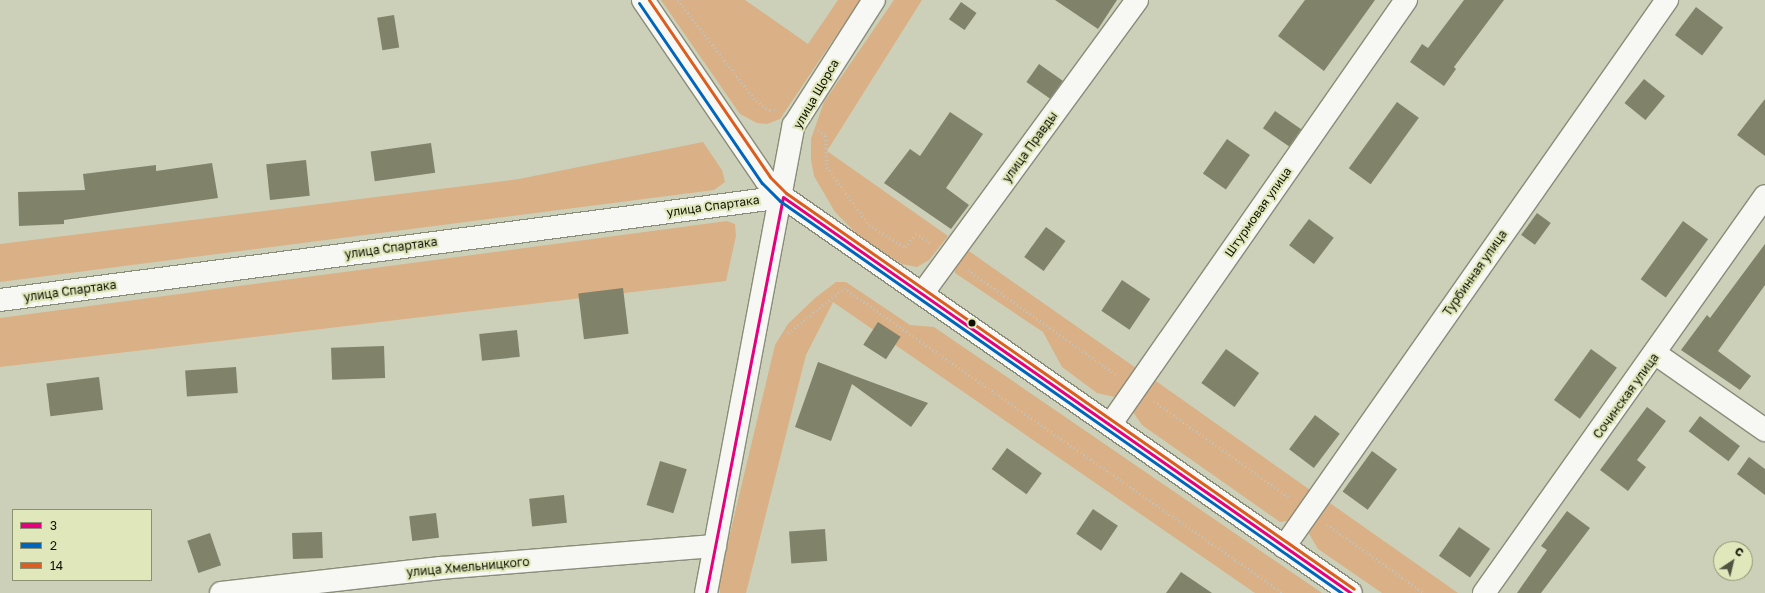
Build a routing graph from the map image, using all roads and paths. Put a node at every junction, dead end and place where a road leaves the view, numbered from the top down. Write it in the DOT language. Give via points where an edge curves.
graph roads {
  1 [pos="643,0"];
  2 [pos="678,0"];
  3 [pos="874,0"];
  4 [pos="1137,0"];
  5 [pos="1406,0"];
  6 [pos="1667,0"];
  7 [pos="770,110"];
  8 [pos="817,130"];
  9 [pos="1765,196"];
  10 [pos="783,197"];
  11 [pos="950,257"];
  12 [pos="922,294"];
  13 [pos="0,300"];
  14 [pos="788,333"];
  15 [pos="1656,354"];
  16 [pos="1136,388"];
  17 [pos="1110,425"];
  18 [pos="1765,430"];
  19 [pos="1309,511"];
  20 [pos="715,546"];
  21 [pos="1284,547"];
  22 [pos="221,593"];
  23 [pos="706,593"];
  24 [pos="1283,593"];
  25 [pos="1351,593"];
  26 [pos="1424,593"];
  27 [pos="1484,593"];
  1 -- 10 [label="street" via="766,180"];
  2 -- 7 [label="path" via="756,101"];
  3 -- 10 [label="street, улица Щорса" via="794,125"];
  4 -- 11 [label="street, улица Правды"];
  5 -- 16 [label="street, Штурмовая улица"];
  6 -- 19 [label="street, Турбинная улица"];
  8 -- 11 [label="path" via="826,136 827,167 869,225 905,247 916,233"];
  9 -- 15 [label="street, Сочинская улица"];
  10 -- 12 [label="street"];
  10 -- 13 [label="street, улица Спартака"];
  10 -- 20 [label="street, улица Щорса"];
  11 -- 12 [label="street, улица Правды"];
  11 -- 16 [label="path"];
  12 -- 17 [label="street"];
  14 -- 24 [label="path" via="844,288"];
  15 -- 18 [label="street"];
  15 -- 27 [label="street, Сочинская улица"];
  16 -- 17 [label="street, Штурмовая улица"];
  16 -- 19 [label="path"];
  17 -- 21 [label="street"];
  19 -- 21 [label="street, Турбинная улица"];
  19 -- 26 [label="path"];
  20 -- 22 [label="street, улица Хмельницкого" via="441,568"];
  20 -- 23 [label="street, улица Щорса"];
  21 -- 25 [label="street"];
}
